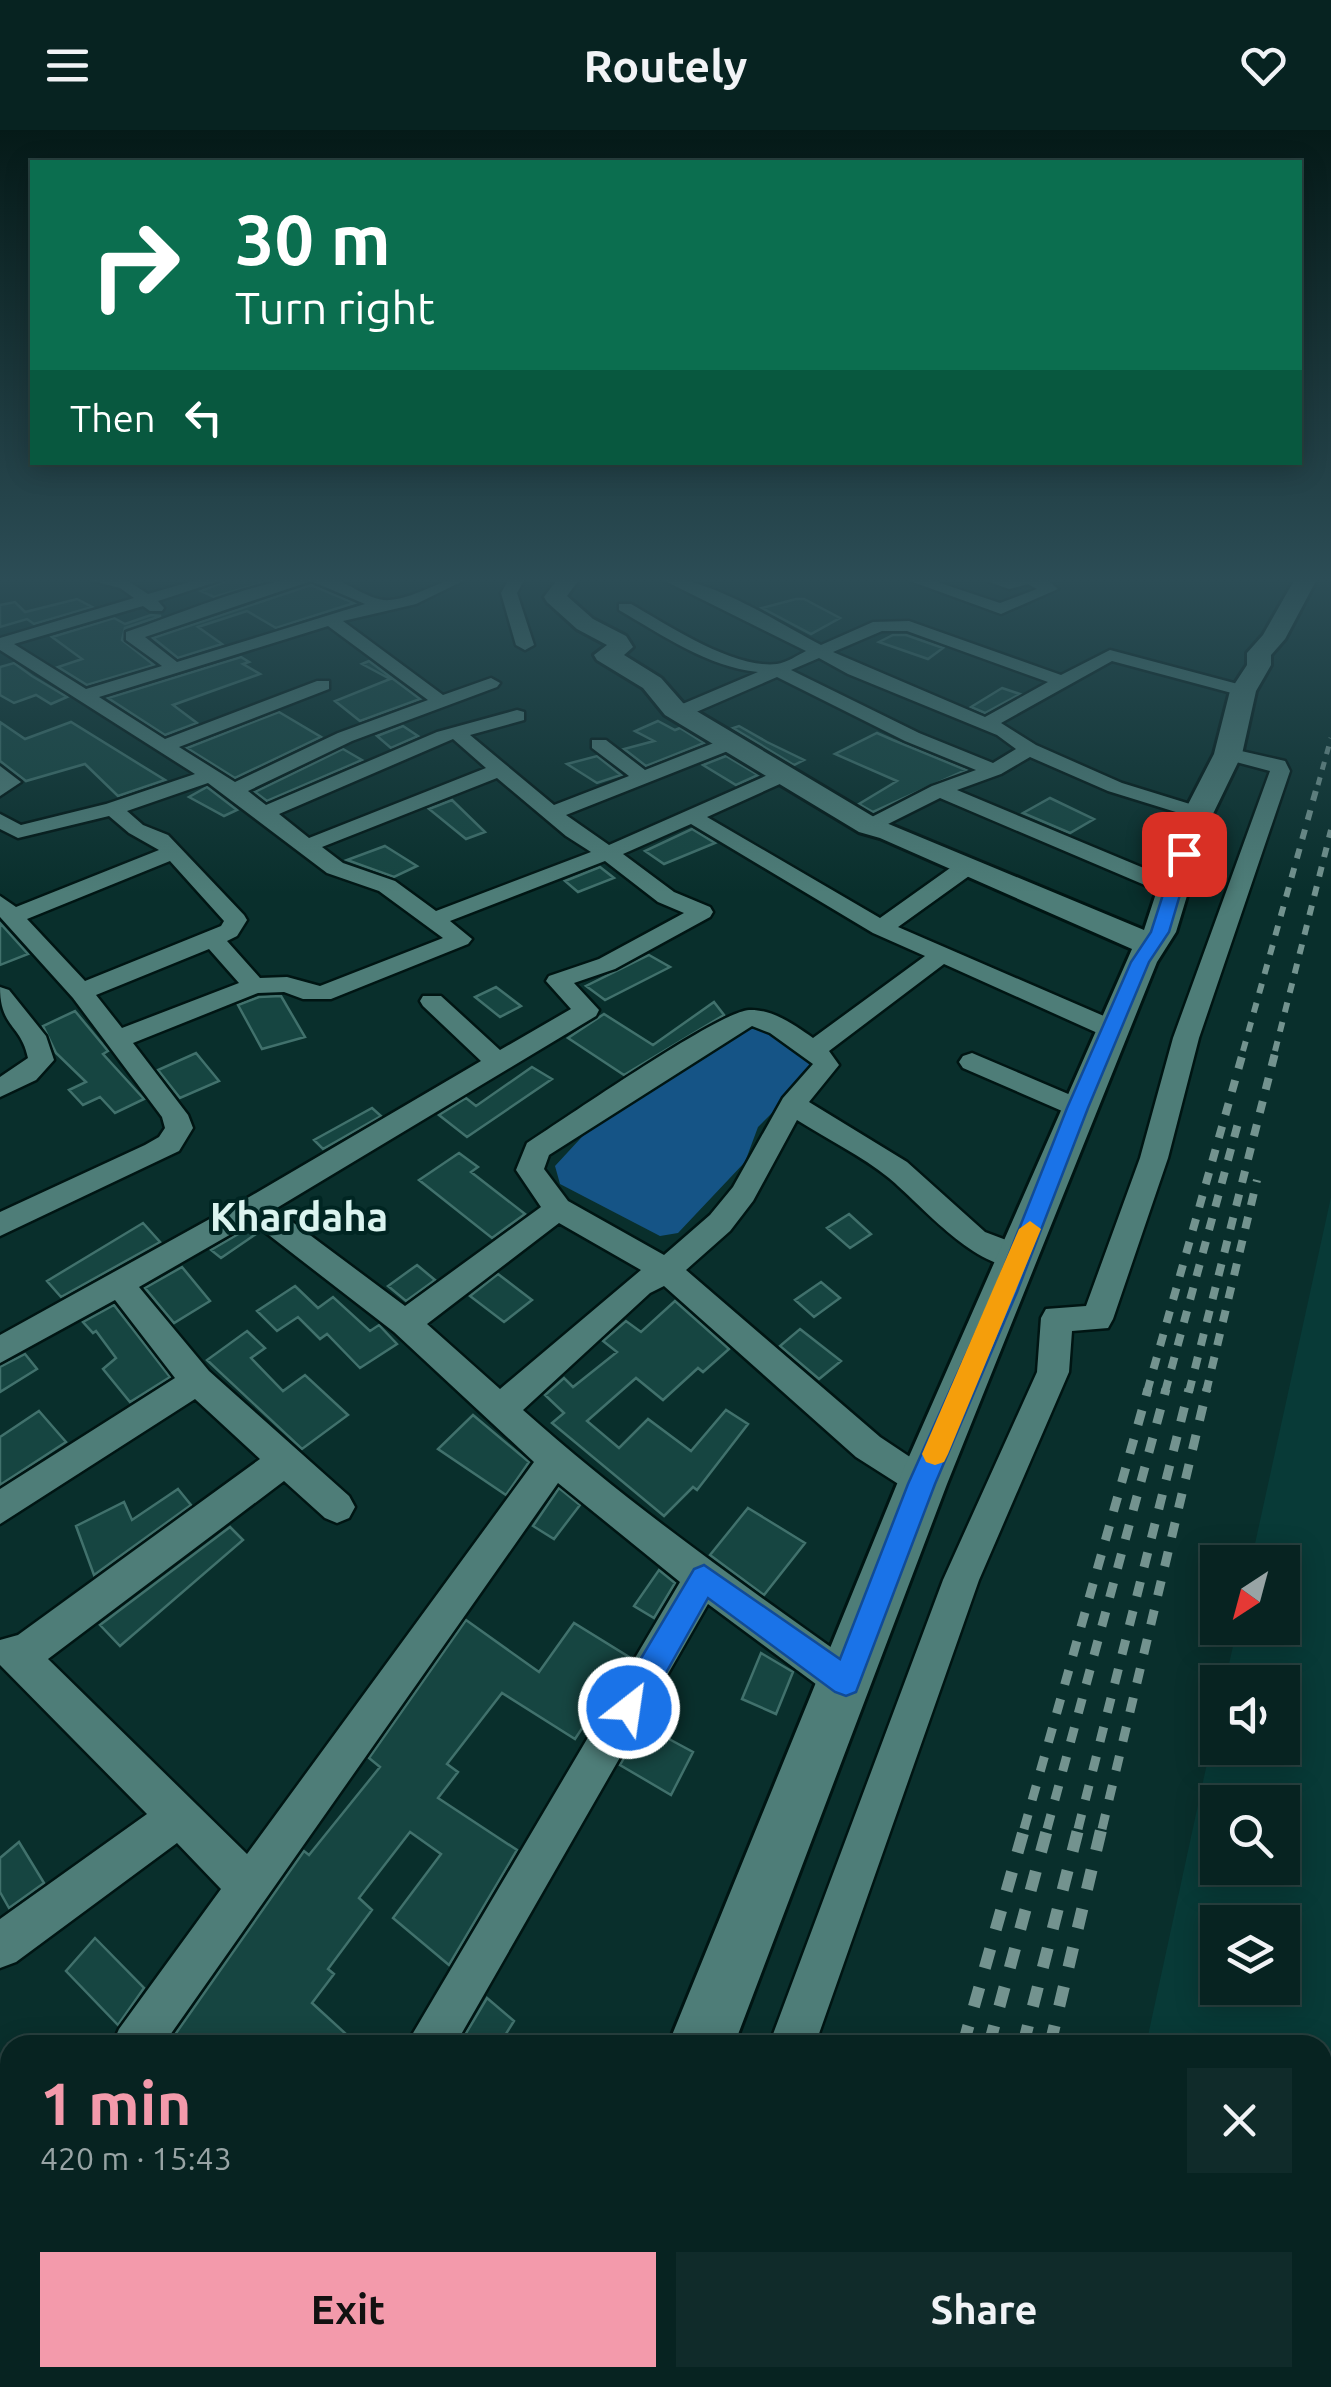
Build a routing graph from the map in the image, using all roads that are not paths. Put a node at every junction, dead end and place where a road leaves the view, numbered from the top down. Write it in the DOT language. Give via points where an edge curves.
graph roads {
  1 [pos="65,682"];
  2 [pos="130,682"];
  3 [pos="416,682"];
  4 [pos="651,682"];
  5 [pos="749,682"];
  6 [pos="802,682"];
  7 [pos="884,682"];
  8 [pos="1064,682"];
  9 [pos="1220,682"];
  10 [pos="1249,682"];
  11 [pos="490,683"];
  12 [pos="323,684"];
  13 [pos="1243,692"];
  14 [pos="87,696"];
  15 [pos="440,701"];
  16 [pos="680,712"];
  17 [pos="517,716"];
  18 [pos="986,724"];
  19 [pos="457,733"];
  20 [pos="600,744"];
  21 [pos="732,744"];
  22 [pos="166,745"];
  23 [pos="1029,749"];
  24 [pos="1228,754"];
  25 [pos="500,770"];
  26 [pos="994,770"];
  27 [pos="0,772"];
  28 [pos="210,775"];
  29 [pos="784,775"];
  30 [pos="643,778"];
  31 [pos="969,781"];
  32 [pos="0,790"];
  33 [pos="234,790"];
  34 [pos="939,790"];
  35 [pos="114,809"];
  36 [pos="1199,813"];
  37 [pos="262,814"];
  38 [pos="551,814"];
  39 [pos="690,815"];
  40 [pos="1065,824"];
  41 [pos="870,826"];
  42 [pos="6,830"];
  43 [pos="304,847"];
  44 [pos="173,852"];
  45 [pos="608,853"];
  46 [pos="968,866"];
  47 [pos="1174,889"];
  48 [pos="6,910"];
  49 [pos="435,919"];
  50 [pos="881,928"];
  51 [pos="213,939"];
  52 [pos="1152,945"];
  53 [pos="940,956"];
  54 [pos="254,986"];
  55 [pos="82,993"];
  56 [pos="0,995"];
  57 [pos="432,1001"];
  58 [pos="1111,1029"];
  59 [pos="116,1040"];
  60 [pos="812,1051"];
  61 [pos="498,1062"];
  62 [pos="972,1062"];
  63 [pos="0,1088"];
  64 [pos="792,1104"];
  65 [pos="1078,1108"];
  66 [pos="254,1208"];
  67 [pos="558,1209"];
  68 [pos="0,1225"];
  69 [pos="1019,1257"];
  70 [pos="666,1270"];
  71 [pos="120,1285"];
  72 [pos="405,1323"];
  73 [pos="0,1350"];
  74 [pos="198,1381"];
  75 [pos="500,1410"];
  76 [pos="285,1460"];
  77 [pos="555,1460"];
  78 [pos="922,1484"];
  79 [pos="337,1507"];
  80 [pos="0,1508"];
  81 [pos="704,1578"];
  82 [pos="8,1653"];
  83 [pos="846,1682"];
  84 [pos="180,1816"];
  85 [pos="249,1886"];
  86 [pos="0,1946"];
  87 [pos="142,2035"];
  88 [pos="435,2035"];
  89 [pos="705,2035"];
  90 [pos="796,2035"];
  1 -- 14 [label="street"];
  2 -- 14 [label="street"];
  3 -- 15 [label="street"];
  4 -- 16 [label="street"];
  5 -- 16 [label="street"];
  6 -- 26 [label="street"];
  7 -- 18 [label="street"];
  8 -- 18 [label="street"];
  9 -- 13 [label="street"];
  10 -- 13 [label="street"];
  11 -- 15 [label="street"];
  12 -- 22 [label="street"];
  13 -- 24 [label="street"];
  14 -- 22 [label="street"];
  15 -- 33 [label="street"];
  16 -- 21 [label="street"];
  17 -- 19 [label="street"];
  18 -- 23 [label="street"];
  19 -- 25 [label="street"];
  19 -- 37 [label="street"];
  20 -- 30 [label="street"];
  21 -- 29 [label="street"];
  21 -- 30 [label="street"];
  22 -- 28 [label="street"];
  23 -- 26 [label="street"];
  23 -- 36 [label="street" via="1115,787"];
  24 -- 36 [label="street"];
  24 -- 90 [label="street" via="1278,765 1280,771 1186,1038 1154,1158 1096,1319 1057,1318 1053,1372 960,1580"];
  25 -- 38 [label="street"];
  25 -- 43 [label="street"];
  26 -- 31 [label="street"];
  27 -- 32 [label="street" via="11,782"];
  28 -- 33 [label="street"];
  28 -- 35 [label="street"];
  29 -- 39 [label="street"];
  29 -- 41 [label="street"];
  30 -- 38 [label="street"];
  31 -- 34 [label="street"];
  31 -- 40 [label="street"];
  33 -- 37 [label="street"];
  34 -- 41 [label="street"];
  34 -- 47 [label="street"];
  35 -- 42 [label="street"];
  35 -- 44 [label="street"];
  36 -- 47 [label="street"];
  37 -- 43 [label="street"];
  38 -- 45 [label="street"];
  39 -- 45 [label="street"];
  39 -- 50 [label="street"];
  41 -- 46 [label="street"];
  43 -- 49 [label="street" via="351,876 387,886"];
  44 -- 48 [label="street"];
  44 -- 51 [label="street" via="236,920"];
  45 -- 49 [label="street"];
  45 -- 61 [label="street" via="666,897 702,912 558,982 587,1010"];
  46 -- 50 [label="street"];
  46 -- 52 [label="street"];
  47 -- 52 [label="street"];
  48 -- 55 [label="street"];
  49 -- 54 [label="street" via="460,939 322,994 287,984"];
  50 -- 53 [label="street"];
  51 -- 54 [label="street"];
  51 -- 55 [label="street"];
  52 -- 58 [label="street"];
  53 -- 58 [label="street"];
  53 -- 60 [label="street"];
  54 -- 59 [label="street"];
  55 -- 59 [label="street"];
  56 -- 63 [label="street" via="38,1042 40,1060"];
  57 -- 61 [label="street"];
  58 -- 65 [label="street"];
  59 -- 68 [label="street" via="175,1115 174,1136 155,1152"];
  60 -- 64 [label="street" via="825,1060 824,1071"];
  60 -- 67 [label="street" via="756,1018 698,1045 538,1150 530,1170"];
  61 -- 66 [label="street"];
  62 -- 65 [label="street"];
  64 -- 69 [label="street" via="897,1168 975,1240"];
  64 -- 70 [label="street" via="743,1194 720,1224"];
  65 -- 69 [label="street"];
  66 -- 71 [label="street"];
  66 -- 72 [label="street"];
  67 -- 70 [label="street"];
  67 -- 72 [label="street"];
  69 -- 78 [label="street"];
  70 -- 75 [label="street" via="625,1297"];
  70 -- 78 [label="street" via="868,1447"];
  71 -- 73 [label="street"];
  71 -- 74 [label="street"];
  72 -- 75 [label="street"];
  74 -- 76 [label="street"];
  74 -- 80 [label="street"];
  75 -- 77 [label="street"];
  76 -- 79 [label="street"];
  76 -- 82 [label="street"];
  77 -- 81 [label="street"];
  77 -- 85 [label="street"];
  78 -- 83 [label="street"];
  81 -- 83 [label="street"];
  81 -- 88 [label="street"];
  82 -- 84 [label="street"];
  83 -- 89 [label="street"];
  84 -- 85 [label="street"];
  84 -- 86 [label="street"];
  85 -- 87 [label="street"];
}
